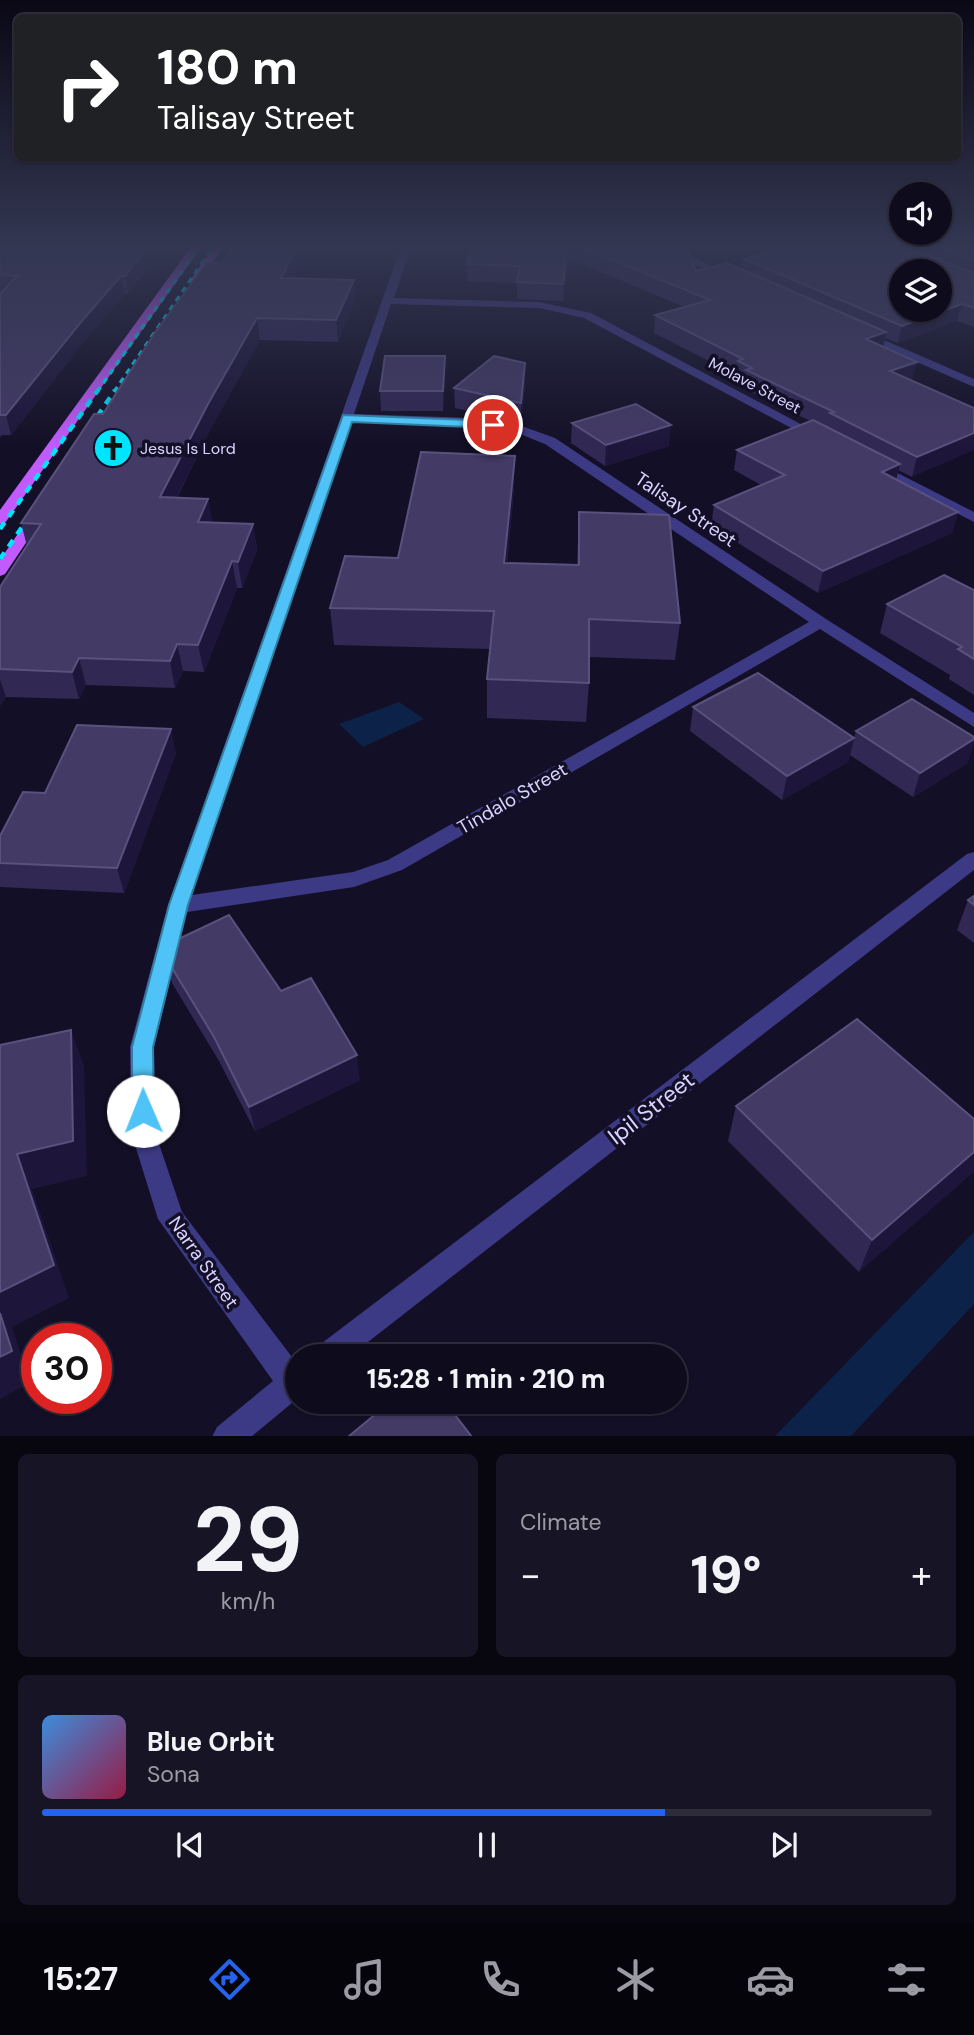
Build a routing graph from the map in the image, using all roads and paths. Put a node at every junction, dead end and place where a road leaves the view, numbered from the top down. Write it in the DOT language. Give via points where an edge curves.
graph roads {
  1 [pos="148,314"];
  2 [pos="383,314"];
  3 [pos="582,314"];
  4 [pos="849,329"];
  5 [pos="974,383"];
  6 [pos="347,418"];
  7 [pos="829,442"];
  8 [pos="865,461"];
  9 [pos="44,505"];
  10 [pos="974,518"];
  11 [pos="0,520"];
  12 [pos="0,571"];
  13 [pos="820,622"];
  14 [pos="974,721"];
  15 [pos="974,859"];
  16 [pos="178,905"];
  17 [pos="343,1344"];
  18 [pos="285,1368"];
  19 [pos="285,1389"];
  20 [pos="228,1436"];
  1 -- 11 [label="main road"];
  2 -- 6 [label="street, Narra Street"];
  3 -- 7 [label="street, Molave Street"];
  4 -- 5 [label="street"];
  6 -- 13 [label="street, Talisay Street" via="474,422 512,427 550,441"];
  6 -- 16 [label="street, Narra Street"];
  8 -- 10 [label="street"];
  9 -- 12 [label="main road"];
  13 -- 14 [label="street, Talisay Street"];
  13 -- 16 [label="street, Tindalo Street" via="396,865 355,879"];
  15 -- 17 [label="street, Ipil Street"];
  16 -- 18 [label="street, Narra Street" via="142,1047 143,1132 171,1219"];
  19 -- 20 [label="street"];
}
